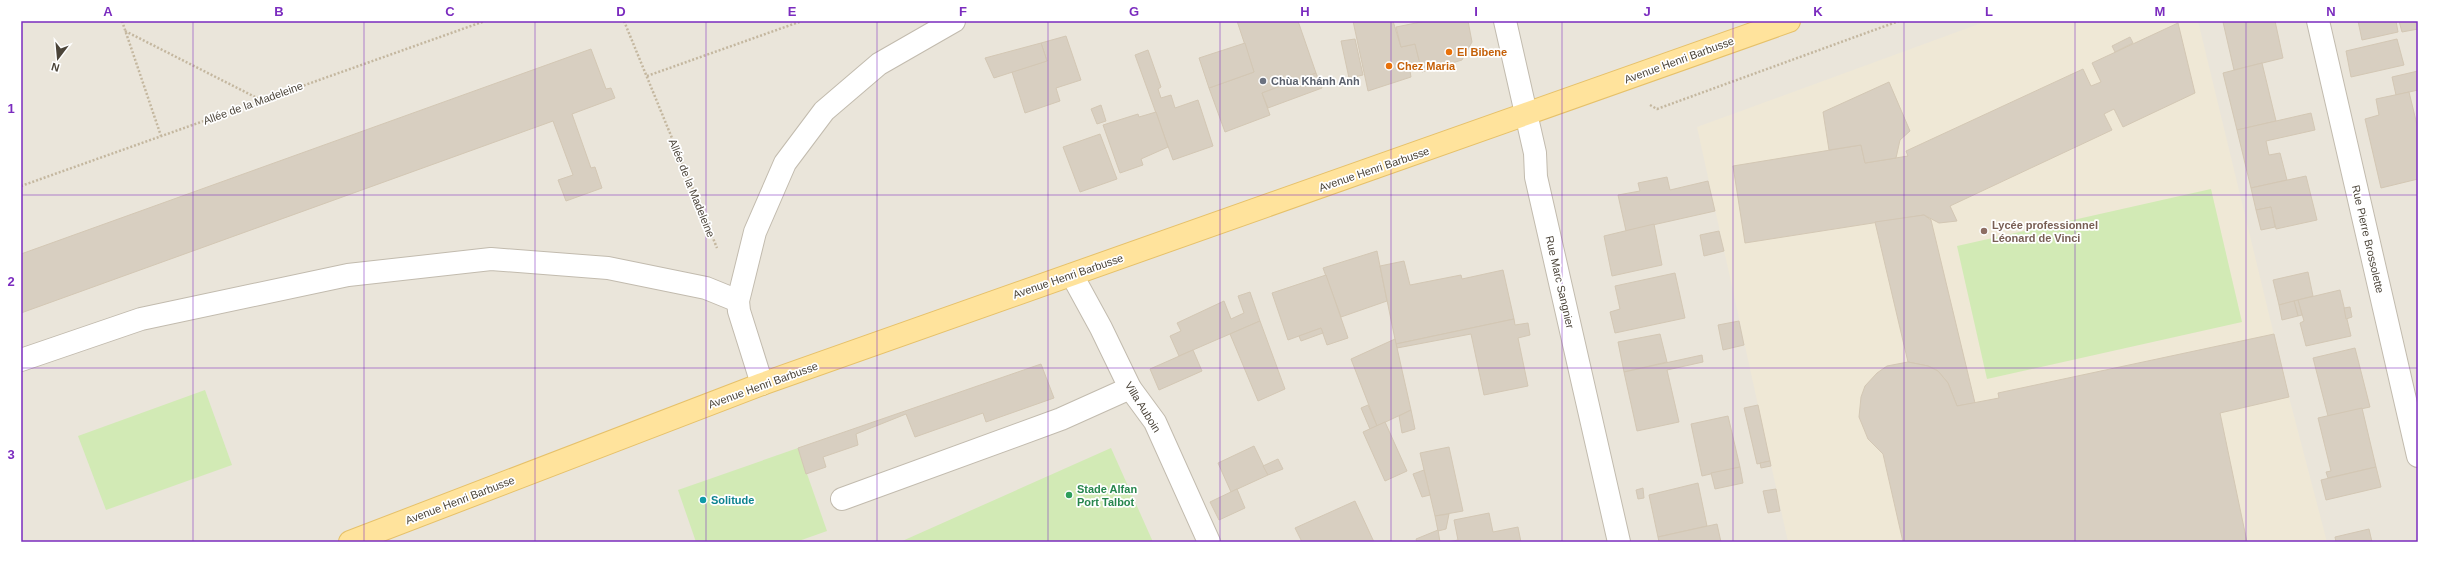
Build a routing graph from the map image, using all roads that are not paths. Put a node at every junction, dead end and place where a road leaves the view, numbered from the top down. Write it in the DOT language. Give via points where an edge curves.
graph roads {
  1 [pos="954,21"];
  2 [pos="1505,21"];
  3 [pos="1789,21"];
  4 [pos="2318,21"];
  5 [pos="1526,114"];
  6 [pos="1072,275"];
  7 [pos="738,301"];
  8 [pos="21,360"];
  9 [pos="762,384"];
  10 [pos="1130,388"];
  11 [pos="2418,456"];
  12 [pos="842,499"];
  13 [pos="350,542"];
  14 [pos="1209,542"];
  15 [pos="1619,542"];
  1 -- 7 [label="street" via="879,64 824,110 785,163 755,232"];
  2 -- 5 [label="street, Rue Marc Sangnier"];
  3 -- 5 [label="main road, Avenue Henri Barbusse"];
  4 -- 11 [label="street, Rue Pierre Brossolette"];
  5 -- 6 [label="main road, Avenue Henri Barbusse"];
  5 -- 15 [label="street, Rue Marc Sangnier" via="1535,153 1536,178"];
  6 -- 9 [label="main road, Avenue Henri Barbusse"];
  6 -- 10 [label="street, Villa Auboin"];
  7 -- 8 [label="street" via="706,288 608,268 491,259 348,274 141,319"];
  7 -- 9 [label="street" via="740,317"];
  9 -- 13 [label="main road, Avenue Henri Barbusse"];
  10 -- 12 [label="street" via="1061,419"];
  10 -- 14 [label="street, Villa Auboin" via="1155,422"];
}
